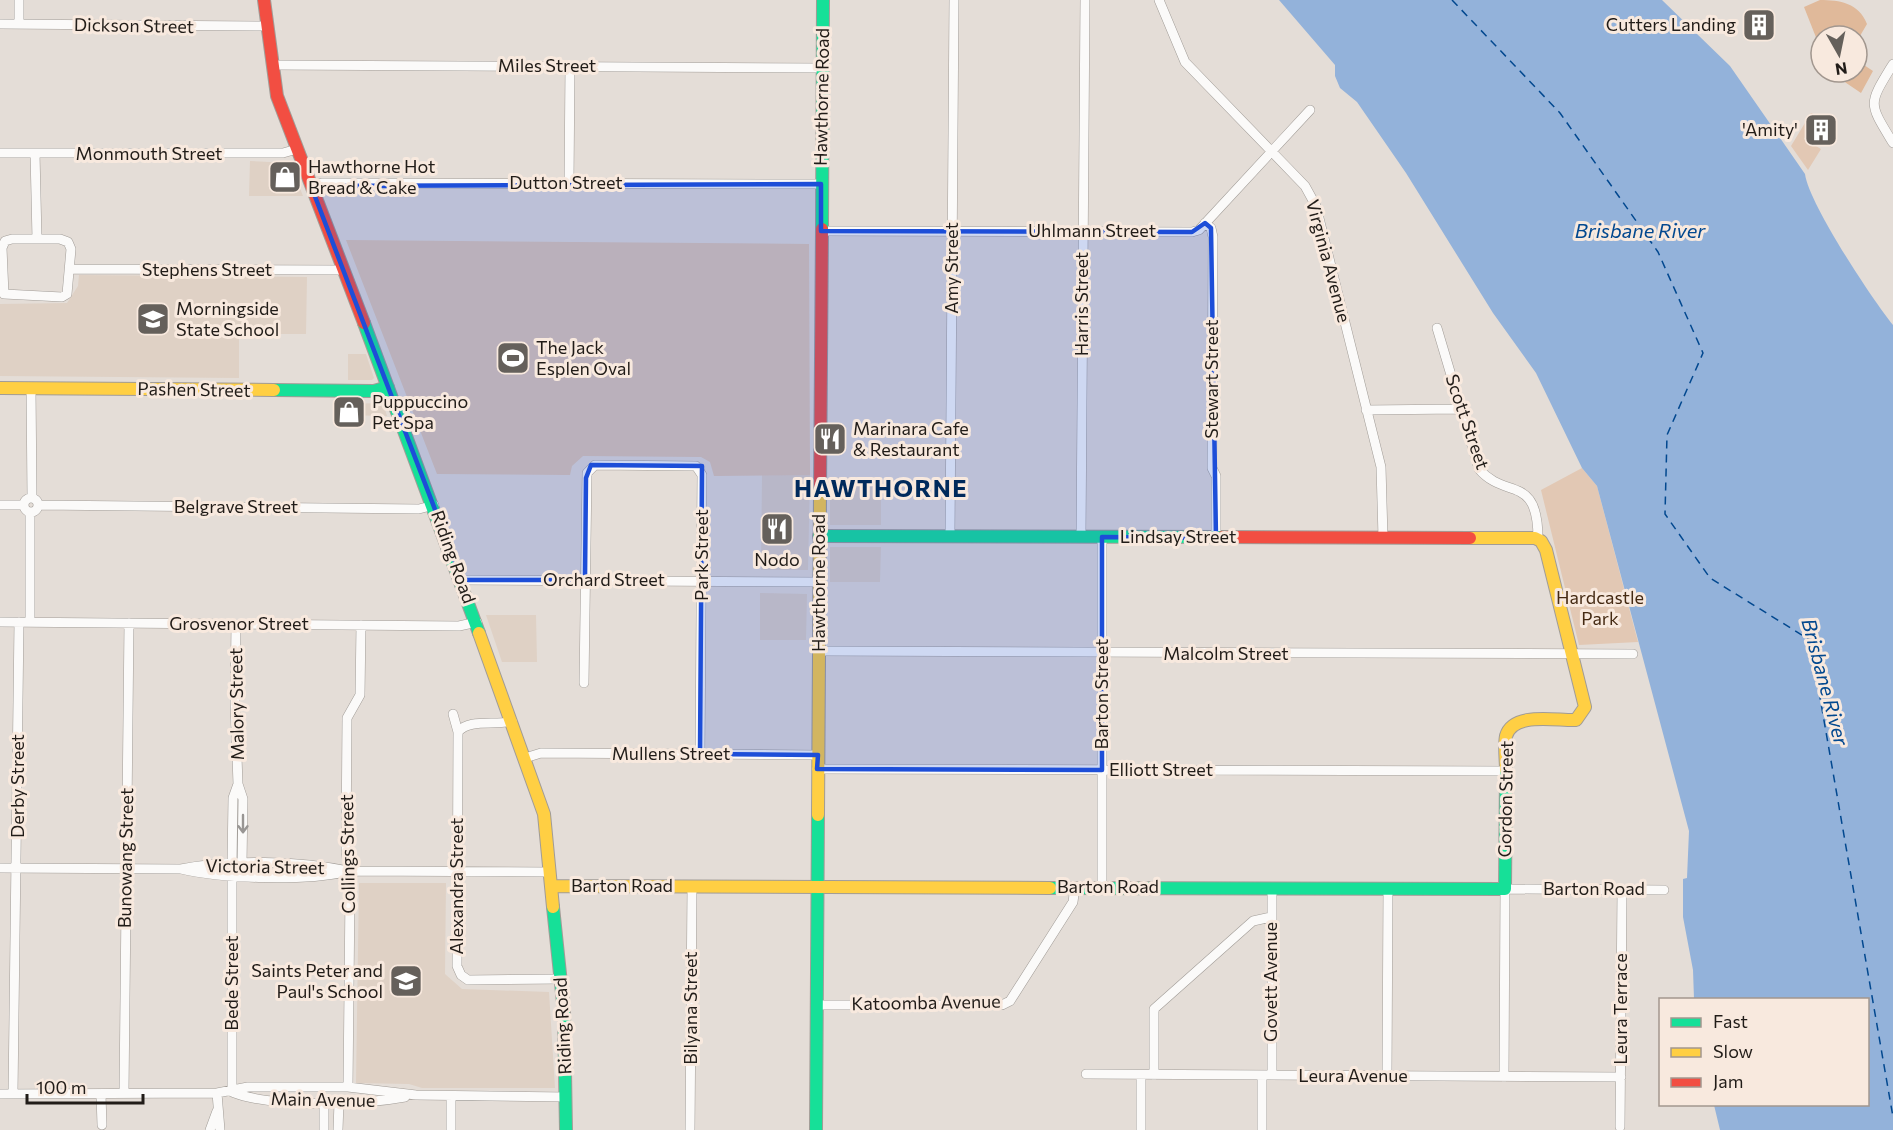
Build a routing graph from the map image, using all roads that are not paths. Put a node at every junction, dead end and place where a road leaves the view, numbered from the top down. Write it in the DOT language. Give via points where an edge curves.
graph roads {
  1 [pos="19,0"];
  2 [pos="264,0"];
  3 [pos="823,0"];
  4 [pos="954,0"];
  5 [pos="1085,0"];
  6 [pos="1159,0"];
  7 [pos="0,24"];
  8 [pos="19,24"];
  9 [pos="267,26"];
  10 [pos="1893,64"];
  11 [pos="272,65"];
  12 [pos="570,66"];
  13 [pos="822,68"];
  14 [pos="1310,110"];
  15 [pos="1893,143"];
  16 [pos="297,149"];
  17 [pos="1272,152"];
  18 [pos="0,153"];
  19 [pos="35,153"];
  20 [pos="569,183"];
  21 [pos="821,184"];
  22 [pos="311,186"];
  23 [pos="1205,223"];
  24 [pos="821,231"];
  25 [pos="952,231"];
  26 [pos="1083,231"];
  27 [pos="37,238"];
  28 [pos="1,267"];
  29 [pos="70,269"];
  30 [pos="344,270"];
  31 [pos="1437,328"];
  32 [pos="388,387"];
  33 [pos="0,388"];
  34 [pos="31,388"];
  35 [pos="1460,409"];
  36 [pos="1366,411"];
  37 [pos="1523,491"];
  38 [pos="35,502"];
  39 [pos="0,505"];
  40 [pos="434,505"];
  41 [pos="27,509"];
  42 [pos="819,536"];
  43 [pos="950,536"];
  44 [pos="1081,537"];
  45 [pos="1102,537"];
  46 [pos="1216,537"];
  47 [pos="1383,537"];
  48 [pos="1538,539"];
  49 [pos="462,580"];
  50 [pos="585,580"];
  51 [pos="702,581"];
  52 [pos="819,582"];
  53 [pos="0,622"];
  54 [pos="19,622"];
  55 [pos="30,622"];
  56 [pos="477,622"];
  57 [pos="129,623"];
  58 [pos="236,624"];
  59 [pos="361,625"];
  60 [pos="819,651"];
  61 [pos="1102,653"];
  62 [pos="1633,654"];
  63 [pos="1574,656"];
  64 [pos="584,683"];
  65 [pos="453,714"];
  66 [pos="512,721"];
  67 [pos="458,732"];
  68 [pos="700,754"];
  69 [pos="818,754"];
  70 [pos="525,758"];
  71 [pos="818,769"];
  72 [pos="1102,770"];
  73 [pos="1505,771"];
  74 [pos="237,864"];
  75 [pos="0,868"];
  76 [pos="15,868"];
  77 [pos="126,869"];
  78 [pos="182,869"];
  79 [pos="348,871"];
  80 [pos="457,872"];
  81 [pos="550,872"];
  82 [pos="232,875"];
  83 [pos="552,886"];
  84 [pos="692,886"];
  85 [pos="817,887"];
  86 [pos="1075,887"];
  87 [pos="1102,887"];
  88 [pos="1272,888"];
  89 [pos="1388,888"];
  90 [pos="1505,889"];
  91 [pos="1622,890"];
  92 [pos="1664,890"];
  93 [pos="1271,917"];
  94 [pos="560,979"];
  95 [pos="816,1005"];
  96 [pos="1086,1074"];
  97 [pos="1142,1075"];
  98 [pos="1154,1075"];
  99 [pos="1267,1075"];
  100 [pos="1387,1076"];
  101 [pos="1504,1077"];
  102 [pos="1621,1077"];
  103 [pos="348,1087"];
  104 [pos="124,1092"];
  105 [pos="232,1092"];
  106 [pos="217,1093"];
  107 [pos="0,1094"];
  108 [pos="13,1094"];
  109 [pos="101,1095"];
  110 [pos="416,1095"];
  111 [pos="451,1096"];
  112 [pos="566,1096"];
  113 [pos="324,1102"];
  114 [pos="339,1102"];
  115 [pos="217,1111"];
  116 [pos="102,1125"];
  117 [pos="1620,1128"];
  118 [pos="210,1130"];
  119 [pos="220,1130"];
  120 [pos="324,1130"];
  121 [pos="338,1130"];
  122 [pos="451,1130"];
  123 [pos="566,1130"];
  124 [pos="690,1130"];
  125 [pos="816,1130"];
  126 [pos="1141,1130"];
  127 [pos="1262,1130"];
  1 -- 8 [label="street"];
  2 -- 9 [label="street, Riding Road"];
  3 -- 13 [label="street, Hawthorne Road"];
  4 -- 25 [label="street, Amy Street"];
  5 -- 26 [label="street, Harris Street"];
  6 -- 17 [label="street, Virginia Avenue" via="1185,62"];
  7 -- 8 [label="street, Dickson Street"];
  8 -- 9 [label="street, Dickson Street"];
  9 -- 11 [label="street, Riding Road"];
  10 -- 15 [label="street" via="1873,99 1876,115"];
  11 -- 12 [label="street, Miles Street"];
  11 -- 16 [label="street, Riding Road" via="277,96"];
  12 -- 13 [label="street, Miles Street"];
  12 -- 20 [label="street"];
  13 -- 21 [label="street, Hawthorne Road"];
  14 -- 17 [label="street, Uhlmann Street"];
  16 -- 19 [label="street, Monmouth Street" via="283,153"];
  16 -- 22 [label="street, Riding Road"];
  17 -- 23 [label="street, Uhlmann Street"];
  17 -- 36 [label="street, Virginia Avenue" via="1305,186 1317,206"];
  18 -- 19 [label="street, Monmouth Street"];
  19 -- 27 [label="street"];
  20 -- 21 [label="street, Dutton Street"];
  20 -- 22 [label="street, Dutton Street"];
  21 -- 24 [label="street, Hawthorne Road"];
  22 -- 30 [label="street, Riding Road"];
  23 -- 26 [label="street, Uhlmann Street" via="1192,232"];
  23 -- 46 [label="street, Stewart Street" via="1213,237 1212,468 1216,476"];
  24 -- 25 [label="street, Uhlmann Street"];
  24 -- 42 [label="street, Hawthorne Road"];
  25 -- 26 [label="street, Uhlmann Street"];
  25 -- 43 [label="street, Amy Street"];
  26 -- 44 [label="street, Harris Street"];
  27 -- 28 [label="street" via="4,242"];
  27 -- 29 [label="street" via="69,242"];
  28 -- 29 [label="street" via="2,292 11,296 65,296 69,292"];
  29 -- 30 [label="street, Stephens Street"];
  30 -- 32 [label="street, Riding Road"];
  31 -- 35 [label="street, Scott Street"];
  32 -- 34 [label="street, Pashen Street" via="374,391"];
  32 -- 40 [label="street, Riding Road"];
  33 -- 34 [label="street, Pashen Street"];
  34 -- 38 [label="street"];
  35 -- 36 [label="street"];
  35 -- 37 [label="street, Scott Street" via="1479,469 1492,482"];
  36 -- 47 [label="street, Virginia Avenue" via="1383,479"];
  37 -- 48 [label="street, Gordon Street" via="1538,525"];
  38 -- 40 [label="street, Belgrave Street" via="419,508"];
  38 -- 41 [label="street" via="26,501"];
  39 -- 41 [label="street"];
  40 -- 49 [label="street, Riding Road"];
  41 -- 55 [label="street"];
  42 -- 43 [label="street, Lindsay Street"];
  42 -- 52 [label="street, Hawthorne Road"];
  43 -- 44 [label="street, Lindsay Street"];
  44 -- 45 [label="street, Lindsay Street"];
  45 -- 46 [label="street, Lindsay Street"];
  45 -- 61 [label="street, Barton Street"];
  46 -- 47 [label="street, Lindsay Street"];
  47 -- 48 [label="street, Lindsay Street"];
  48 -- 63 [label="street, Gordon Street" via="1546,550"];
  49 -- 50 [label="street, Orchard Street"];
  49 -- 56 [label="street, Riding Road"];
  50 -- 51 [label="street, Orchard Street"];
  50 -- 51 [label="street, Park Street" via="586,478 595,465 700,468"];
  50 -- 64 [label="street"];
  51 -- 52 [label="street, Orchard Street"];
  51 -- 68 [label="street, Park Street"];
  52 -- 60 [label="street, Hawthorne Road"];
  53 -- 54 [label="street, Grosvenor Street"];
  54 -- 55 [label="street, Grosvenor Street"];
  54 -- 76 [label="street, Derby Street"];
  55 -- 57 [label="street, Grosvenor Street"];
  56 -- 59 [label="street, Grosvenor Street" via="459,626"];
  56 -- 66 [label="street, Riding Road"];
  57 -- 58 [label="street, Grosvenor Street"];
  57 -- 77 [label="street, Bunowang Street"];
  58 -- 59 [label="street, Grosvenor Street"];
  58 -- 74 [label="street, Malory Street" via="238,784 243,799"];
  59 -- 79 [label="street, Collings Street" via="360,695 347,718"];
  60 -- 61 [label="street, Malcolm Street"];
  60 -- 69 [label="street, Hawthorne Road"];
  61 -- 63 [label="street, Malcolm Street"];
  61 -- 72 [label="street, Barton Street"];
  62 -- 63 [label="street, Malcolm Street"];
  63 -- 73 [label="street, Gordon Street" via="1586,704 1583,713 1572,720 1511,725 1506,737"];
  65 -- 67 [label="street, Alexandra Street"];
  66 -- 67 [label="street" via="468,725"];
  66 -- 70 [label="street, Riding Road"];
  67 -- 80 [label="street, Alexandra Street"];
  68 -- 69 [label="street, Mullens Street"];
  68 -- 70 [label="street, Mullens Street" via="541,753"];
  69 -- 71 [label="street, Hawthorne Road"];
  70 -- 81 [label="street, Riding Road" via="544,814"];
  71 -- 72 [label="street, Elliott Street"];
  71 -- 85 [label="street, Hawthorne Road"];
  72 -- 73 [label="street, Elliott Street"];
  72 -- 87 [label="street, Barton Street"];
  73 -- 90 [label="street, Gordon Street"];
  74 -- 78 [label="street, Victoria Street"];
  74 -- 79 [label="street, Victoria Street" via="321,865"];
  75 -- 76 [label="street, Victoria Street"];
  76 -- 77 [label="street, Victoria Street"];
  76 -- 108 [label="street, Derby Street"];
  77 -- 78 [label="street, Victoria Street"];
  77 -- 104 [label="street, Bunowang Street"];
  78 -- 82 [label="street, Victoria Street" via="205,875"];
  79 -- 80 [label="street, Victoria Street"];
  79 -- 82 [label="street, Victoria Street" via="322,877"];
  79 -- 103 [label="street, Collings Street"];
  80 -- 81 [label="street, Victoria Street"];
  80 -- 94 [label="street, Alexandra Street" via="460,975 468,980"];
  81 -- 83 [label="street, Riding Road"];
  82 -- 105 [label="street, Bede Street"];
  83 -- 84 [label="street, Barton Road"];
  83 -- 94 [label="street, Riding Road"];
  84 -- 85 [label="street, Barton Road"];
  84 -- 124 [label="street, Bilyana Street"];
  85 -- 86 [label="street, Barton Road"];
  85 -- 95 [label="street, Hawthorne Road"];
  86 -- 87 [label="street, Barton Road"];
  86 -- 95 [label="street, Katoomba Avenue" via="1073,902 1010,1001 1002,1005"];
  87 -- 88 [label="street, Barton Road"];
  88 -- 89 [label="street, Barton Road"];
  88 -- 93 [label="street, Govett Avenue"];
  89 -- 90 [label="street, Barton Road"];
  89 -- 100 [label="street"];
  90 -- 91 [label="street, Barton Road"];
  90 -- 101 [label="street, Gordon Street"];
  91 -- 92 [label="street, Barton Road"];
  91 -- 102 [label="street, Leura Terrace"];
  93 -- 98 [label="street" via="1253,921 1154,1009"];
  93 -- 99 [label="street, Govett Avenue"];
  94 -- 112 [label="street, Riding Road"];
  95 -- 125 [label="street, Hawthorne Road"];
  96 -- 97 [label="street, Leura Avenue"];
  97 -- 98 [label="street, Leura Avenue"];
  97 -- 126 [label="street"];
  98 -- 99 [label="street, Leura Avenue"];
  99 -- 100 [label="street, Leura Avenue"];
  99 -- 127 [label="street, Govett Avenue"];
  100 -- 101 [label="street, Leura Avenue"];
  101 -- 102 [label="street, Leura Avenue"];
  102 -- 117 [label="street, Leura Terrace"];
  103 -- 105 [label="street, Main Avenue" via="248,1087"];
  103 -- 110 [label="street, Main Avenue"];
  104 -- 106 [label="street, Main Avenue"];
  104 -- 109 [label="street, Main Avenue"];
  105 -- 106 [label="street, Main Avenue"];
  105 -- 113 [label="street, Main Avenue" via="249,1099"];
  106 -- 115 [label="street"];
  107 -- 108 [label="street, Main Avenue"];
  108 -- 109 [label="street, Main Avenue"];
  109 -- 116 [label="street"];
  110 -- 111 [label="street, Main Avenue"];
  110 -- 114 [label="street, Main Avenue"];
  111 -- 112 [label="street, Main Avenue"];
  111 -- 122 [label="street"];
  112 -- 123 [label="street, Riding Road"];
  113 -- 114 [label="street, Main Avenue"];
  113 -- 120 [label="street"];
  114 -- 121 [label="street"];
  115 -- 118 [label="street"];
  115 -- 119 [label="street"];
}
